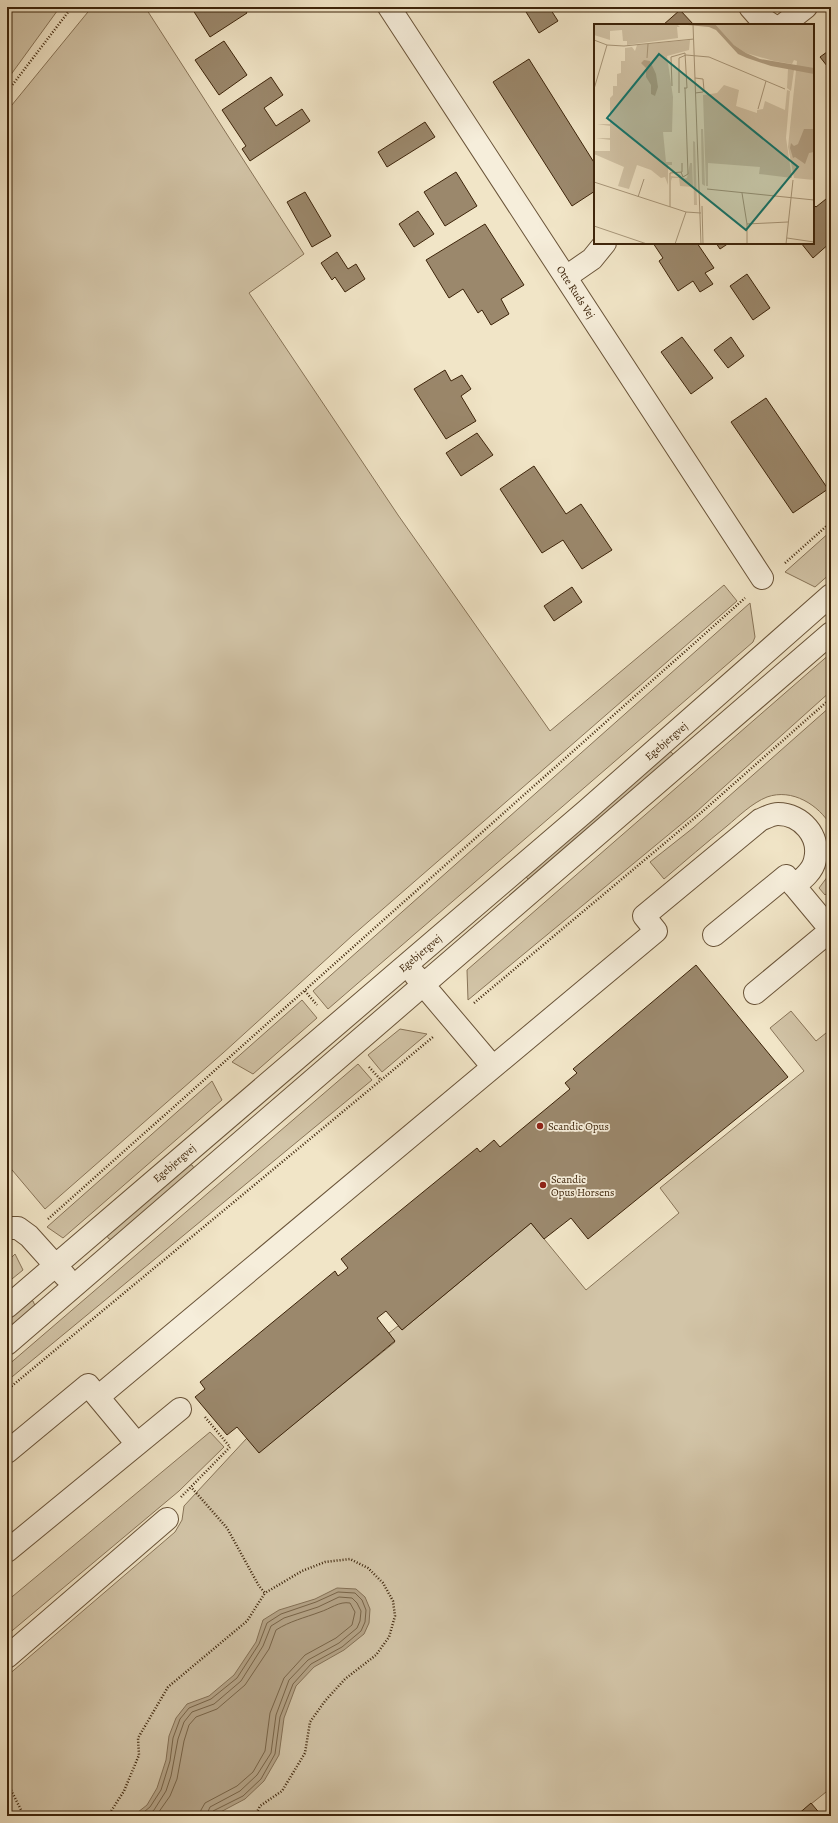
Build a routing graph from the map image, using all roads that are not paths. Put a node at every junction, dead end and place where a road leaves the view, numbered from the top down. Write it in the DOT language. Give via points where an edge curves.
graph roads {
  1 [pos="389,7"];
  2 [pos="750,7"];
  3 [pos="806,7"];
  4 [pos="770,24"];
  5 [pos="784,24"];
  6 [pos="604,244"];
  7 [pos="566,277"];
  8 [pos="762,578"];
  9 [pos="831,595"];
  10 [pos="831,633"];
  11 [pos="794,886"];
  12 [pos="831,930"];
  13 [pos="714,935"];
  14 [pos="406,964"];
  15 [pos="424,985"];
  16 [pos="755,993"];
  17 [pos="493,1068"];
  18 [pos="7,1228"];
  19 [pos="56,1265"];
  20 [pos="74,1286"];
  21 [pos="7,1307"];
  22 [pos="7,1344"];
  23 [pos="98,1397"];
  24 [pos="180,1409"];
  25 [pos="137,1444"];
  26 [pos="7,1452"];
  27 [pos="167,1519"];
  28 [pos="7,1551"];
  29 [pos="7,1657"];
  1 -- 7 [label="street, Otte Ruds Vej"];
  2 -- 4 [label="street"];
  3 -- 5 [label="street"];
  6 -- 7 [label="street" via="592,259"];
  7 -- 8 [label="street, Otte Ruds Vej"];
  9 -- 14 [label="street, Egebjergvej" via="588,810"];
  10 -- 15 [label="street"];
  11 -- 12 [label="street"];
  11 -- 13 [label="street" via="786,876"];
  11 -- 17 [label="street" via="807,876 815,860 816,843 808,827 794,816 776,814 760,820 644,916 656,931"];
  12 -- 16 [label="street"];
  14 -- 15 [label="street"];
  14 -- 19 [label="street, Egebjergvej"];
  15 -- 17 [label="street"];
  15 -- 20 [label="street"];
  17 -- 23 [label="street"];
  18 -- 19 [label="street" via="18,1228 29,1236"];
  19 -- 20 [label="street"];
  19 -- 21 [label="street, Egebjergvej"];
  20 -- 22 [label="street"];
  23 -- 25 [label="street"];
  23 -- 26 [label="street" via="88,1385"];
  24 -- 25 [label="street"];
  25 -- 28 [label="street"];
  27 -- 29 [label="street"];
}
